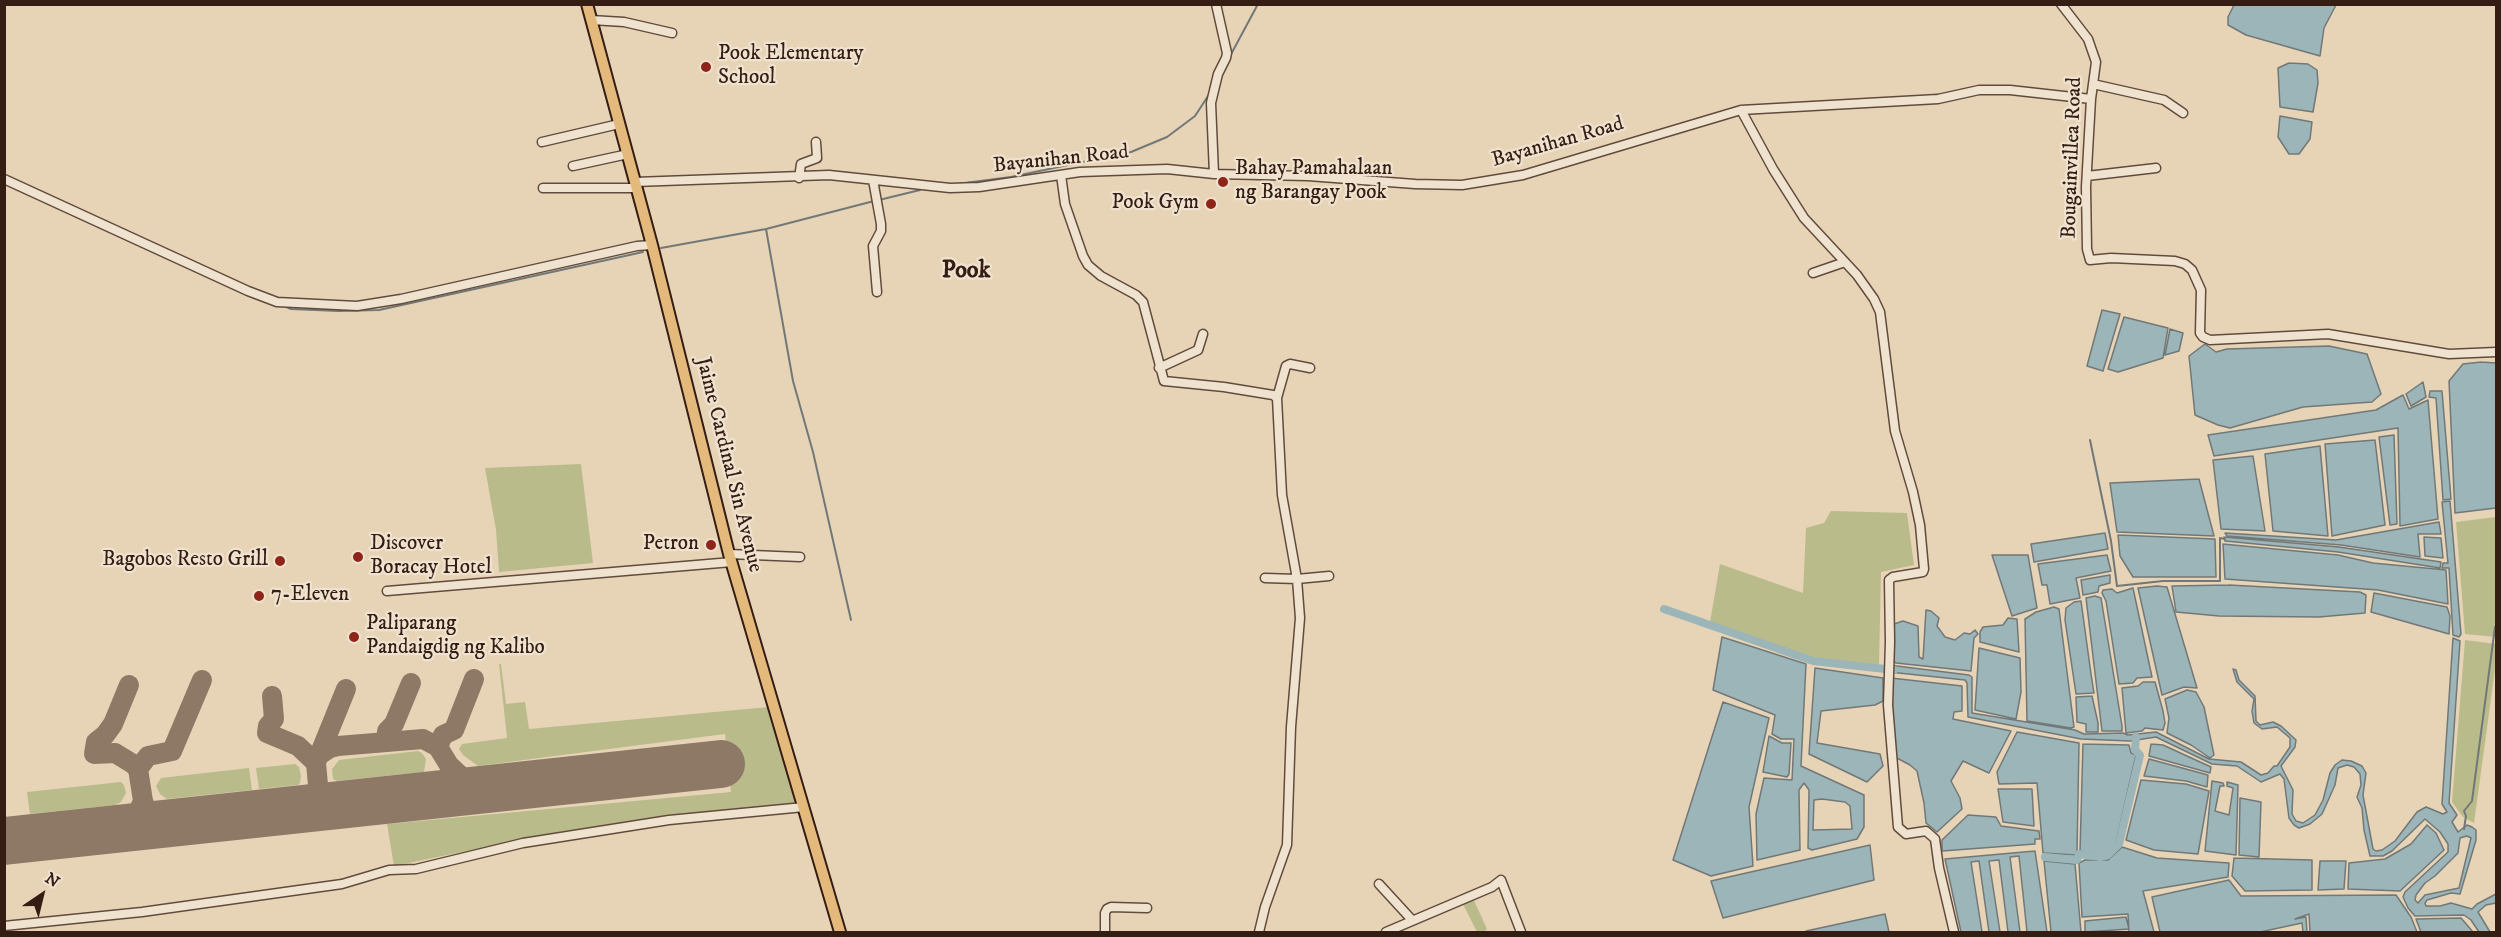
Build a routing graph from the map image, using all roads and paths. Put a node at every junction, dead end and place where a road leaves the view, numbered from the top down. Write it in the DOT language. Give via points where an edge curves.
graph roads {
  1 [pos="587,4"];
  2 [pos="1216,4"];
  3 [pos="2061,4"];
  4 [pos="591,20"];
  5 [pos="672,33"];
  6 [pos="2093,84"];
  7 [pos="2091,99"];
  8 [pos="1741,110"];
  9 [pos="2183,112"];
  10 [pos="620,124"];
  11 [pos="542,142"];
  12 [pos="816,142"];
  13 [pos="628,154"];
  14 [pos="573,166"];
  15 [pos="2156,168"];
  16 [pos="1214,174"];
  17 [pos="1061,175"];
  18 [pos="2087,176"];
  19 [pos="799,178"];
  20 [pos="4,179"];
  21 [pos="873,180"];
  22 [pos="636,185"];
  23 [pos="543,188"];
  24 [pos="652,245"];
  25 [pos="1845,262"];
  26 [pos="1813,273"];
  27 [pos="877,292"];
  28 [pos="1203,334"];
  29 [pos="2496,352"];
  30 [pos="1159,368"];
  31 [pos="1310,368"];
  32 [pos="1277,398"];
  33 [pos="800,557"];
  34 [pos="731,558"];
  35 [pos="1329,576"];
  36 [pos="1265,578"];
  37 [pos="1296,579"];
  38 [pos="387,591"];
  39 [pos="804,807"];
  40 [pos="1379,884"];
  41 [pos="1147,908"];
  42 [pos="1412,920"];
  43 [pos="4,926"];
  44 [pos="840,933"];
  45 [pos="1105,933"];
  46 [pos="1259,933"];
  47 [pos="1386,933"];
  48 [pos="1521,933"];
  49 [pos="1954,933"];
  1 -- 4 [label="main road, Jaime Cardinal Sin Avenue"];
  2 -- 16 [label="street" via="1227,53 1211,103"];
  3 -- 6 [label="street, Bougainvillea Road" via="2088,39 2096,62"];
  4 -- 5 [label="street" via="624,22"];
  4 -- 10 [label="main road, Jaime Cardinal Sin Avenue"];
  6 -- 7 [label="street, Bougainvillea Road"];
  6 -- 9 [label="street" via="2164,100"];
  7 -- 8 [label="street, Bayanihan Road" via="1980,90 1938,99"];
  7 -- 18 [label="street, Bougainvillea Road"];
  8 -- 16 [label="street, Bayanihan Road" via="1523,175 1462,185"];
  8 -- 25 [label="street" via="1804,218"];
  10 -- 11 [label="street"];
  10 -- 13 [label="main road, Jaime Cardinal Sin Avenue"];
  12 -- 19 [label="street" via="817,158 801,164"];
  13 -- 14 [label="street"];
  13 -- 22 [label="main road, Jaime Cardinal Sin Avenue"];
  15 -- 18 [label="street"];
  16 -- 17 [label="street, Bayanihan Road" via="1110,169"];
  17 -- 21 [label="street, Bayanihan Road" via="969,188"];
  17 -- 30 [label="street" via="1065,204 1083,256 1101,276 1143,302"];
  18 -- 29 [label="street, Bougainvillea Road" via="2087,249 2091,260 2185,264 2201,290 2199,329 2203,338 2328,334 2449,354"];
  19 -- 21 [label="street, Bayanihan Road" via="829,175"];
  19 -- 22 [label="street, Bayanihan Road"];
  20 -- 24 [label="street" via="277,302 357,306 401,300"];
  21 -- 27 [label="street" via="881,224 873,246"];
  22 -- 23 [label="street, Bayanihan Road"];
  22 -- 24 [label="main road, Jaime Cardinal Sin Avenue"];
  24 -- 34 [label="main road, Jaime Cardinal Sin Avenue"];
  25 -- 26 [label="street"];
  25 -- 49 [label="street" via="1880,312 1895,431 1920,525 1924,570 1890,580 1889,725 1898,827 1906,834 1926,831 1935,839"];
  28 -- 30 [label="street" via="1198,351"];
  30 -- 32 [label="street" via="1164,381"];
  31 -- 32 [label="street" via="1286,366"];
  32 -- 37 [label="street" via="1282,495"];
  33 -- 34 [label="street"];
  34 -- 38 [label="street"];
  34 -- 39 [label="main road, Jaime Cardinal Sin Avenue"];
  35 -- 37 [label="street"];
  36 -- 37 [label="street"];
  37 -- 46 [label="street" via="1300,618 1287,844"];
  39 -- 43 [label="street" via="669,820 523,843 416,869 389,870 342,885"];
  39 -- 44 [label="main road, Jaime Cardinal Sin Avenue"];
  40 -- 42 [label="street"];
  41 -- 45 [label="street" via="1107,909"];
  42 -- 47 [label="street"];
  42 -- 48 [label="street" via="1501,880"];
}
